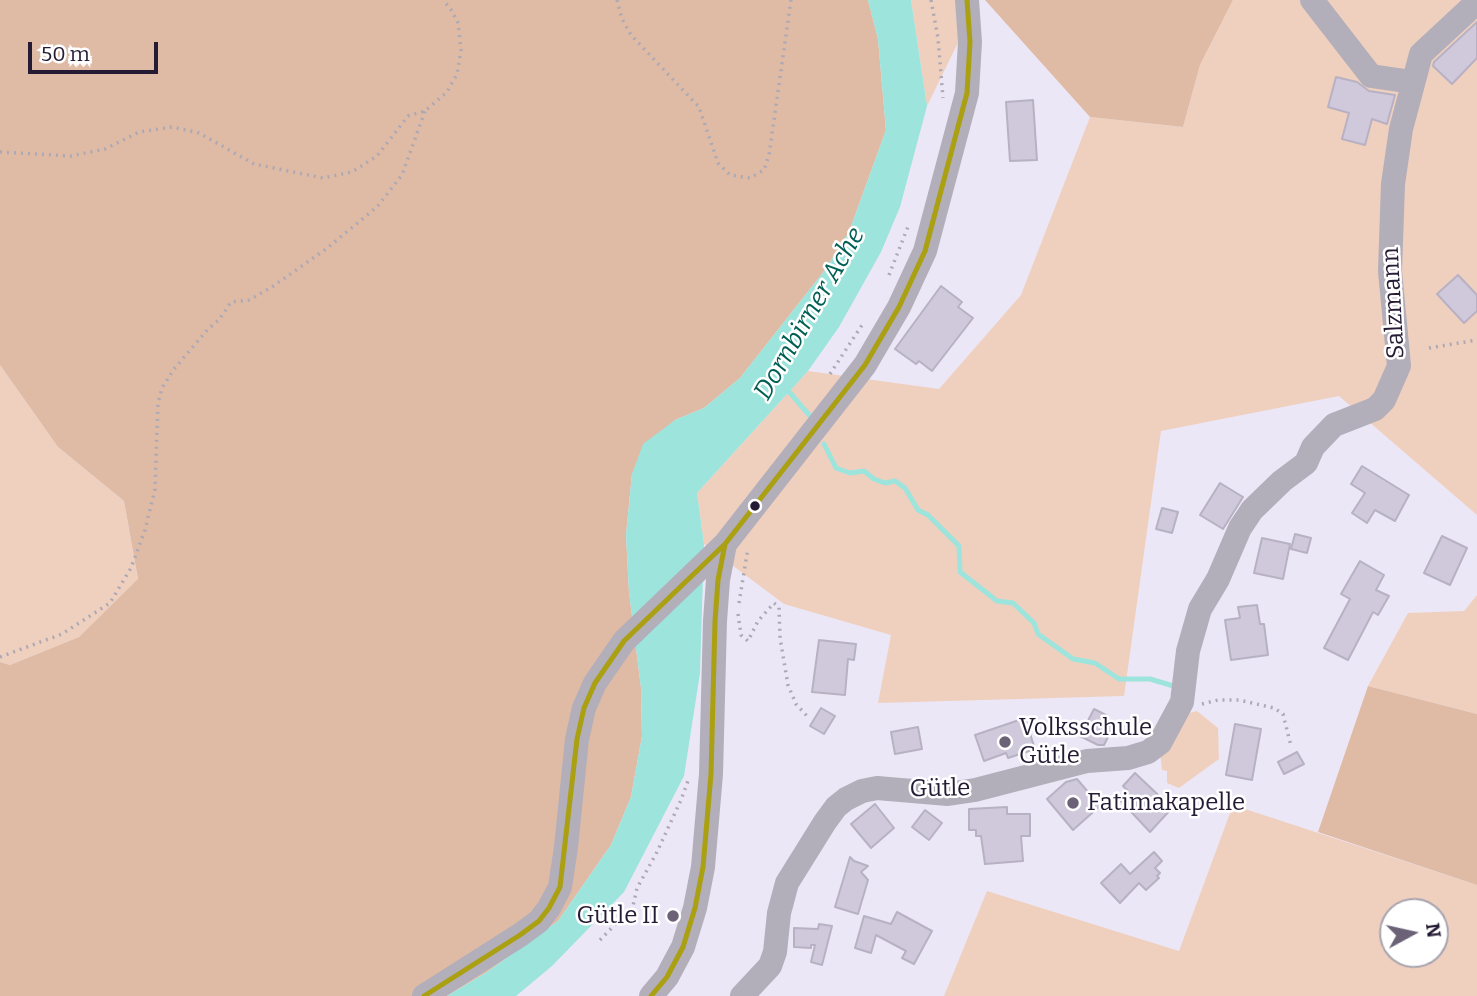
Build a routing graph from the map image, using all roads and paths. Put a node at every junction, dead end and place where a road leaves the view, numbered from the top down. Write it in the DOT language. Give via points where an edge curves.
graph roads {
  1 [pos="443,0"];
  2 [pos="617,0"];
  3 [pos="791,0"];
  4 [pos="931,0"];
  5 [pos="967,0"];
  6 [pos="1312,0"];
  7 [pos="1477,2"];
  8 [pos="1412,82"];
  9 [pos="942,110"];
  10 [pos="425,111"];
  11 [pos="0,152"];
  12 [pos="913,215"];
  13 [pos="888,278"];
  14 [pos="867,318"];
  15 [pos="1477,340"];
  16 [pos="1429,348"];
  17 [pos="825,381"];
  18 [pos="737,544"];
  19 [pos="1188,651"];
  20 [pos="0,657"];
  21 [pos="1198,705"];
  22 [pos="807,716"];
  23 [pos="1291,746"];
  24 [pos="689,778"];
  25 [pos="600,940"];
  26 [pos="424,996"];
  27 [pos="651,996"];
  28 [pos="742,996"];
  1 -- 10 [label="path" via="458,23 461,50 457,74 447,92"];
  2 -- 3 [label="path" via="631,35 699,107 718,163 730,175 750,178 764,170 769,155"];
  4 -- 9 [label="path" via="943,76"];
  5 -- 18 [label="street" via="967,93 925,251 865,365"];
  6 -- 8 [label="street" via="1371,76"];
  7 -- 8 [label="street, Salzmann" via="1421,54"];
  8 -- 19 [label="street, Salzmann" via="1393,184 1390,271 1399,366 1384,400 1335,425 1313,447 1306,463 1252,510 1200,609"];
  10 -- 11 [label="path" via="408,116 377,156 352,172 323,178 254,163 199,133 172,127 139,132 105,149 71,156"];
  10 -- 20 [label="path" via="402,174 377,207 272,287 249,300 231,302 174,369 158,403 155,489 145,530 131,568 110,603 62,634"];
  12 -- 13 [label="path"];
  14 -- 17 [label="path"];
  15 -- 16 [label="path"];
  18 -- 22 [label="path" via="741,635 748,641 758,621 774,604 779,607 788,685"];
  18 -- 26 [label="street" via="704,564 624,642 595,683 576,739 560,887 549,908 520,935"];
  18 -- 27 [label="street" via="718,580 711,774 695,908 667,977"];
  19 -- 28 [label="street, Gütle" via="1182,702 1160,743 1148,752 1087,761 975,790 948,794 877,788 846,799 825,822 787,883 770,966"];
  21 -- 23 [label="path" via="1239,699 1274,708 1283,714"];
  24 -- 25 [label="path" via="637,888 633,906"];
}
